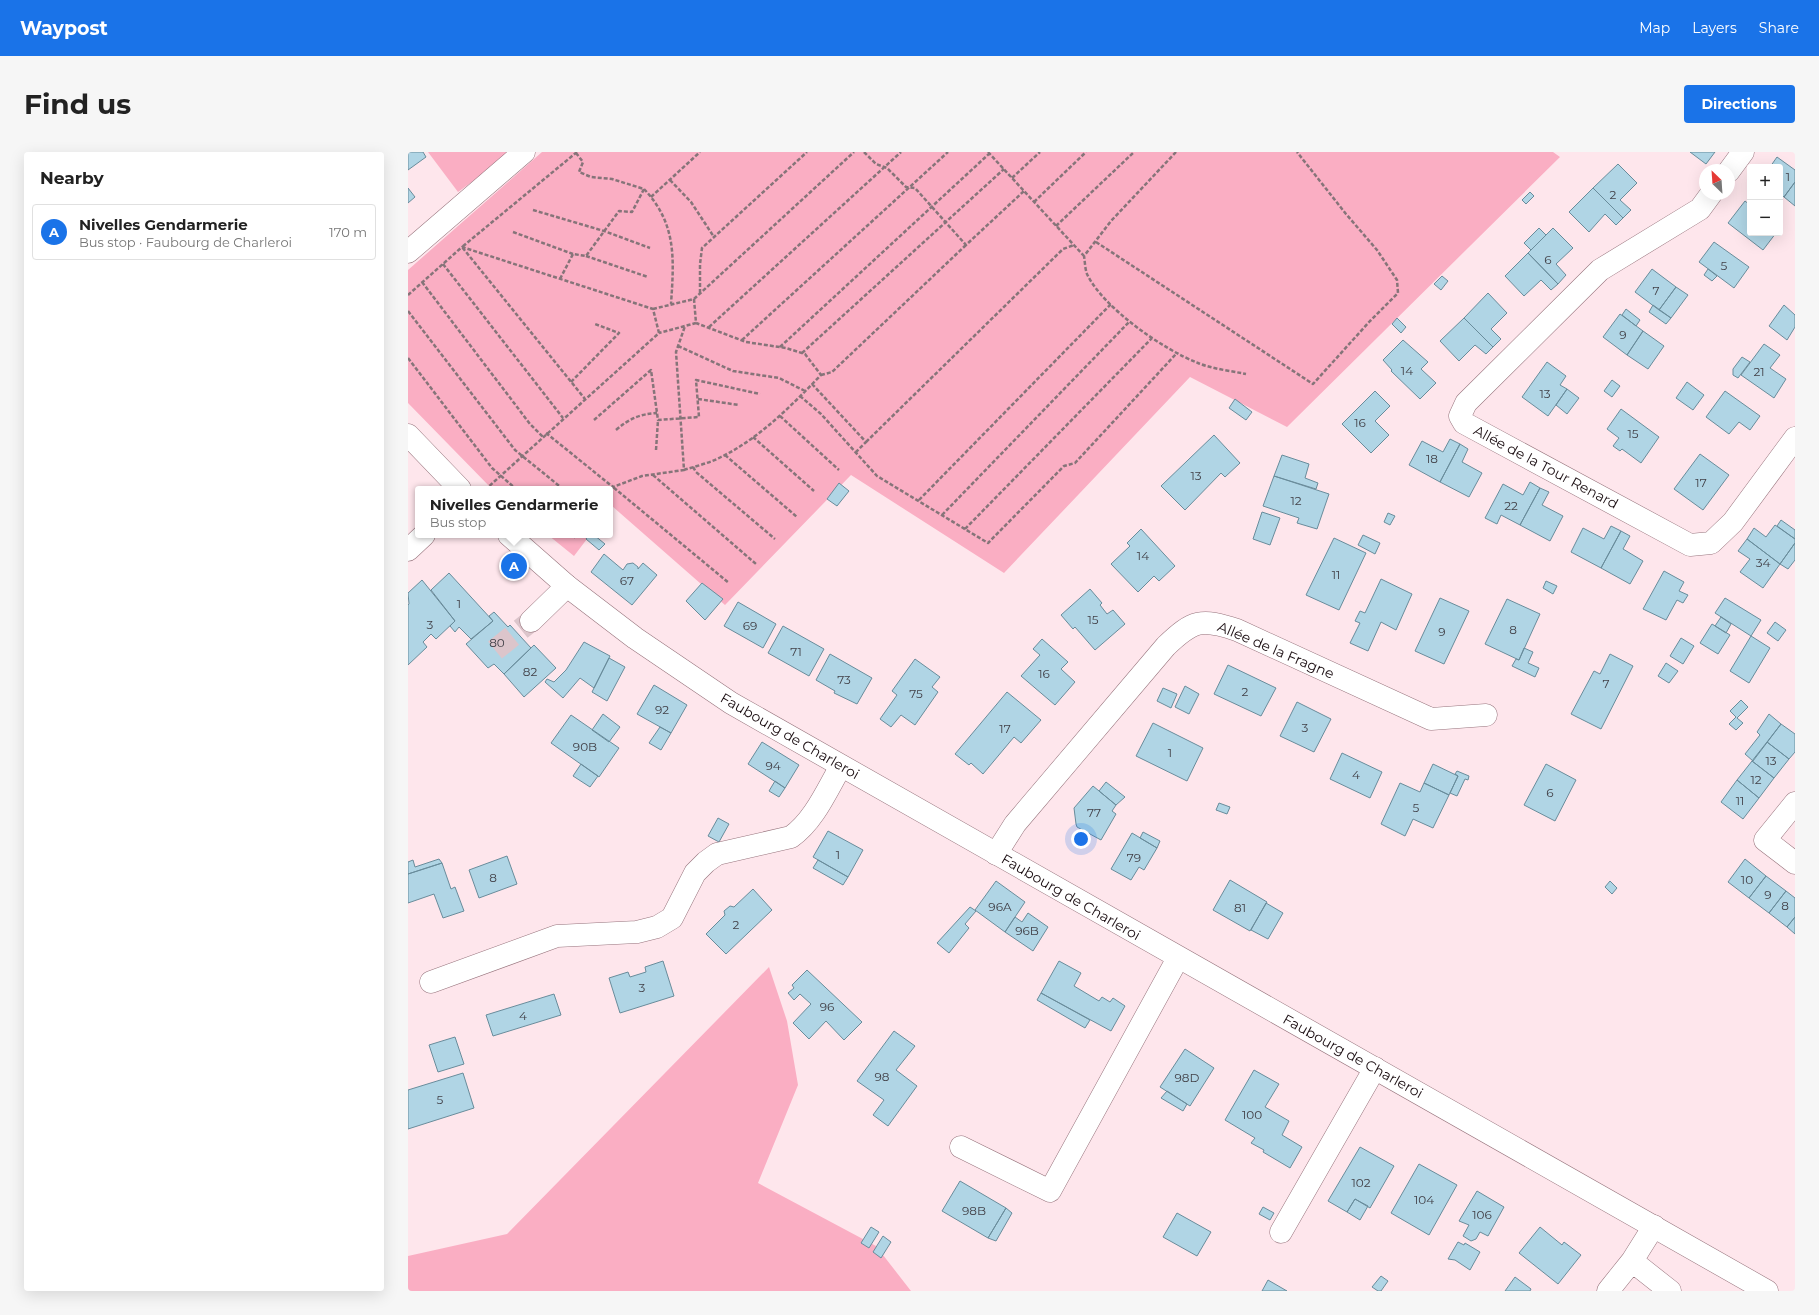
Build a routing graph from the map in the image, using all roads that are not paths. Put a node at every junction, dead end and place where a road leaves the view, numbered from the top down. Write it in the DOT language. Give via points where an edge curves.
graph roads {
  1 [pos="524,152"];
  2 [pos="1743,152"];
  3 [pos="1734,164"];
  4 [pos="1707,200"];
  5 [pos="408,252"];
  6 [pos="408,435"];
  7 [pos="1795,438"];
  8 [pos="457,486"];
  9 [pos="421,538"];
  10 [pos="512,538"];
  11 [pos="408,550"];
  12 [pos="567,586"];
  13 [pos="531,621"];
  14 [pos="1486,715"];
  15 [pos="841,766"];
  16 [pos="1795,803"];
  17 [pos="996,854"];
  18 [pos="1795,863"];
  19 [pos="1178,958"];
  20 [pos="431,982"];
  21 [pos="1375,1068"];
  22 [pos="960,1147"];
  23 [pos="1654,1226"];
  24 [pos="1281,1232"];
  25 [pos="1632,1261"];
  26 [pos="1608,1291"];
  27 [pos="1670,1291"];
  28 [pos="1767,1291"];
  1 -- 5 [label="street"];
  2 -- 3 [label="street"];
  4 -- 7 [label="street, Allée de la Tour Renard" via="1700,209 1600,270 1466,403 1460,416 1464,423 1690,545 1711,543 1733,522"];
  6 -- 8 [label="street"];
  9 -- 11 [label="street"];
  10 -- 12 [label="street, Faubourg de Charleroi"];
  12 -- 13 [label="street"];
  12 -- 15 [label="street, Faubourg de Charleroi" via="635,638 731,703"];
  14 -- 17 [label="street, Allée de la Fragne" via="1431,719 1237,630 1217,624 1200,623 1182,630 1166,646 1015,824"];
  15 -- 17 [label="street, Faubourg de Charleroi"];
  15 -- 20 [label="street" via="809,821 800,831 791,837 717,854 695,873 672,918 658,928 637,932 557,936"];
  16 -- 18 [label="street" via="1765,840"];
  17 -- 19 [label="street, Faubourg de Charleroi"];
  19 -- 21 [label="street, Faubourg de Charleroi"];
  19 -- 22 [label="street" via="1050,1191"];
  21 -- 23 [label="street, Faubourg de Charleroi"];
  21 -- 24 [label="street"];
  23 -- 25 [label="street"];
  23 -- 28 [label="street, Faubourg de Charleroi"];
  25 -- 26 [label="street"];
  25 -- 27 [label="street"];
}
